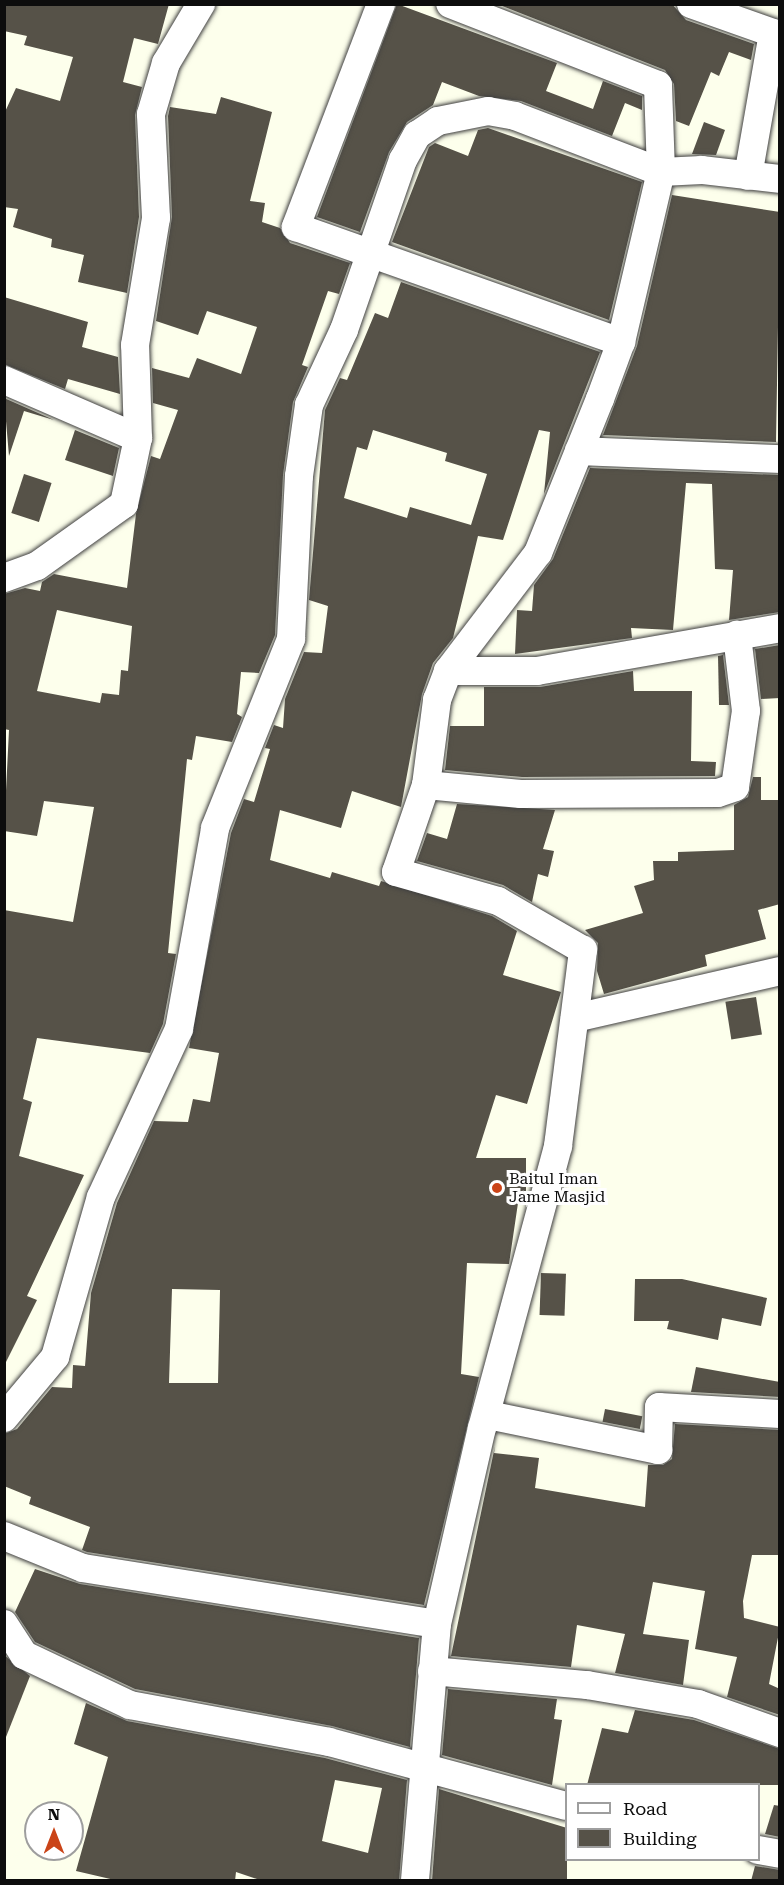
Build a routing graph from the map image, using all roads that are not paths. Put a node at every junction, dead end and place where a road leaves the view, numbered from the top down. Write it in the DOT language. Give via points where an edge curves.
graph roads {
  1 [pos="201,4"];
  2 [pos="381,4"];
  3 [pos="450,4"];
  4 [pos="691,4"];
  5 [pos="661,172"];
  6 [pos="748,176"];
  7 [pos="780,180"];
  8 [pos="371,250"];
  9 [pos="621,342"];
  10 [pos="4,381"];
  11 [pos="138,438"];
  12 [pos="579,451"];
  13 [pos="780,459"];
  14 [pos="4,578"];
  15 [pos="780,628"];
  16 [pos="737,636"];
  17 [pos="448,671"];
  18 [pos="426,785"];
  19 [pos="780,971"];
  20 [pos="575,1018"];
  21 [pos="780,1414"];
  22 [pos="488,1415"];
  23 [pos="4,1418"];
  24 [pos="4,1536"];
  25 [pos="4,1624"];
  26 [pos="437,1624"];
  27 [pos="432,1671"];
  28 [pos="780,1733"];
  29 [pos="424,1766"];
  30 [pos="565,1805"];
  31 [pos="760,1850"];
  32 [pos="780,1854"];
  33 [pos="415,1881"];
  1 -- 11 [label="street" via="166,63 151,114 156,218 135,345"];
  2 -- 8 [label="street" via="296,227"];
  3 -- 5 [label="street" via="658,85"];
  4 -- 6 [label="street" via="773,33"];
  5 -- 6 [label="street"];
  5 -- 8 [label="street" via="515,116 488,111 455,116 417,135"];
  5 -- 9 [label="street"];
  6 -- 7 [label="street"];
  8 -- 9 [label="street"];
  8 -- 23 [label="street" via="344,330 309,405 299,476 291,639 215,828 179,1029 101,1197 56,1357"];
  9 -- 12 [label="street"];
  10 -- 11 [label="street"];
  11 -- 14 [label="street" via="124,504 38,566"];
  12 -- 13 [label="street"];
  12 -- 17 [label="street" via="538,553"];
  15 -- 16 [label="street"];
  16 -- 17 [label="street" via="537,671"];
  16 -- 18 [label="street" via="746,711 735,787 718,793 521,794"];
  17 -- 18 [label="street" via="437,700"];
  18 -- 20 [label="street" via="396,872 498,901 583,950"];
  19 -- 20 [label="street"];
  20 -- 22 [label="street" via="558,1146"];
  21 -- 22 [label="street" via="659,1407 657,1450"];
  22 -- 26 [label="street"];
  24 -- 26 [label="street" via="83,1568"];
  25 -- 29 [label="street" via="24,1655 130,1706 329,1742"];
  26 -- 27 [label="street"];
  27 -- 28 [label="street" via="587,1685 698,1704"];
  27 -- 29 [label="street"];
  29 -- 30 [label="street"];
  29 -- 33 [label="street"];
  31 -- 32 [label="street"];
}
